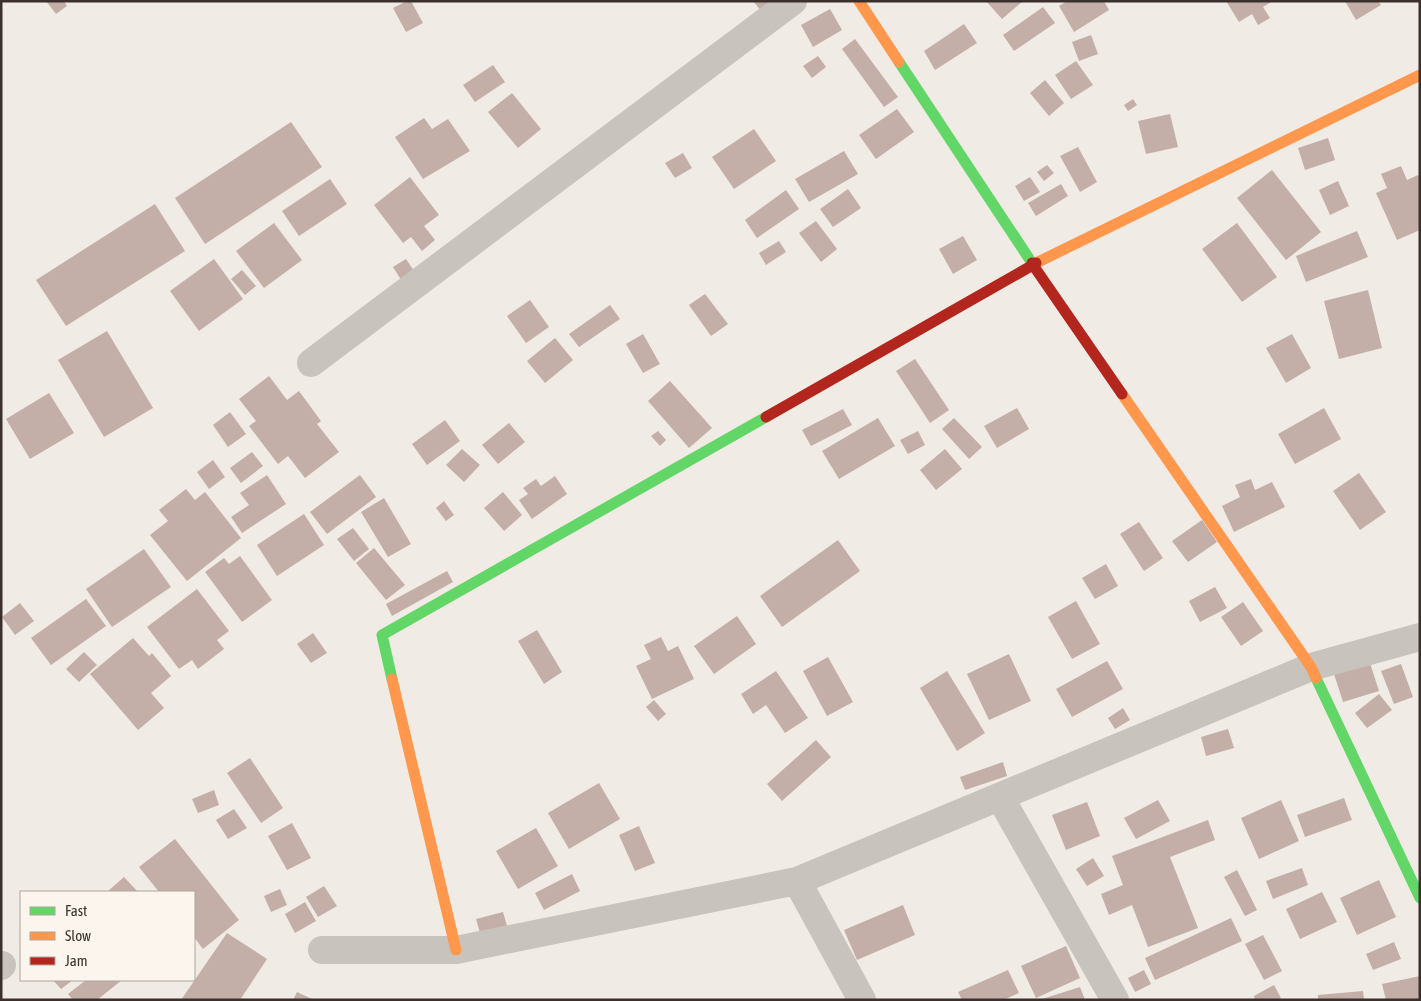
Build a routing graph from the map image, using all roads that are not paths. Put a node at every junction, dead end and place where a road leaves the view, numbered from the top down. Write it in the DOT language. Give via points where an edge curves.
graph roads {
  1 [pos="793,1"];
  2 [pos="859,1"];
  3 [pos="1420,75"];
  4 [pos="1033,265"];
  5 [pos="311,363"];
  6 [pos="1420,637"];
  7 [pos="1311,667"];
  8 [pos="1000,797"];
  9 [pos="797,881"];
  10 [pos="1420,898"];
  11 [pos="322,950"];
  12 [pos="456,950"];
  13 [pos="862,1000"];
  14 [pos="1115,1000"];
  1 -- 5 [label="street"];
  2 -- 4 [label="street"];
  3 -- 4 [label="street"];
  4 -- 7 [label="street"];
  4 -- 12 [label="street" via="382,635"];
  6 -- 7 [label="street"];
  7 -- 8 [label="street"];
  7 -- 10 [label="street"];
  8 -- 9 [label="street"];
  8 -- 14 [label="street"];
  9 -- 12 [label="street"];
  9 -- 13 [label="street"];
  11 -- 12 [label="street"];
}
